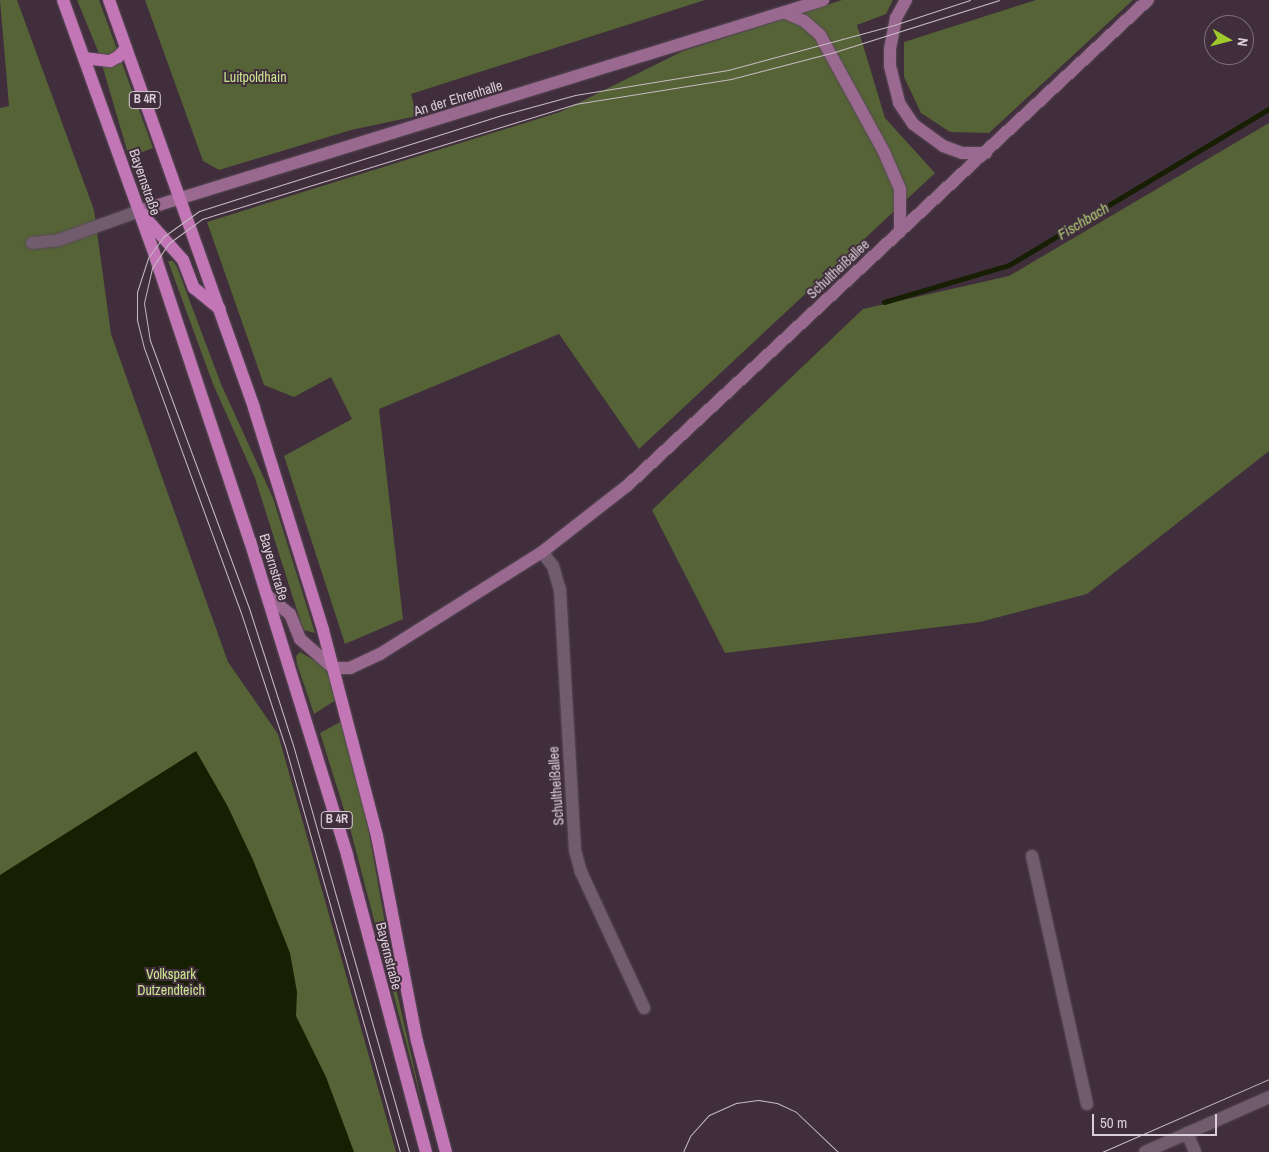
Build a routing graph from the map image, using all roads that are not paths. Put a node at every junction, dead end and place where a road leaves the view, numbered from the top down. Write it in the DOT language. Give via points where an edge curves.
graph roads {
  1 [pos="63,0"];
  2 [pos="109,0"];
  3 [pos="822,0"];
  4 [pos="906,0"];
  5 [pos="1148,0"];
  6 [pos="786,12"];
  7 [pos="126,48"];
  8 [pos="84,58"];
  9 [pos="986,153"];
  10 [pos="182,199"];
  11 [pos="139,211"];
  12 [pos="900,232"];
  13 [pos="32,243"];
  14 [pos="220,309"];
  15 [pos="542,552"];
  16 [pos="267,595"];
  17 [pos="333,668"];
  18 [pos="1032,856"];
  19 [pos="644,1008"];
  20 [pos="1269,1097"];
  21 [pos="1087,1104"];
  22 [pos="1187,1133"];
  23 [pos="426,1152"];
  24 [pos="446,1152"];
  25 [pos="1145,1152"];
  26 [pos="1195,1152"];
  1 -- 8 [label="main road, Bayernstraße / B 4R"];
  2 -- 7 [label="main road, Bayernstraße / B 4R"];
  3 -- 6 [label="main road"];
  4 -- 9 [label="main road" via="896,18 890,49 890,66 899,104 913,124 943,146 962,153"];
  5 -- 9 [label="main road, Schultheißallee"];
  6 -- 10 [label="main road, An der Ehrenhalle"];
  6 -- 12 [label="main road" via="820,34 884,152 900,189"];
  7 -- 8 [label="main road" via="118,58 110,61"];
  7 -- 10 [label="main road, Bayernstraße / B 4R"];
  8 -- 11 [label="main road, Bayernstraße / B 4R"];
  9 -- 12 [label="main road, Schultheißallee"];
  10 -- 11 [label="main road, An der Ehrenhalle"];
  10 -- 14 [label="main road, Bayernstraße / B 4R"];
  11 -- 13 [label="street" via="59,240"];
  11 -- 14 [label="main road, B 4R" via="183,260 194,288"];
  11 -- 16 [label="main road, Bayernstraße / B 4R"];
  12 -- 15 [label="main road, Schultheißallee" via="628,485"];
  14 -- 17 [label="main road, Bayernstraße / B 4R" via="257,418"];
  15 -- 17 [label="main road, Schultheißallee" via="380,654 350,668"];
  15 -- 19 [label="street, Schultheißallee" via="552,566 560,590 575,850 581,872"];
  16 -- 17 [label="main road" via="290,614 300,639"];
  16 -- 23 [label="main road, Bayernstraße / B 4R" via="345,847"];
  17 -- 24 [label="main road, Bayernstraße / B 4R" via="377,836 417,1041"];
  18 -- 21 [label="street"];
  20 -- 22 [label="street"];
  22 -- 25 [label="street"];
  22 -- 26 [label="street"];
}
